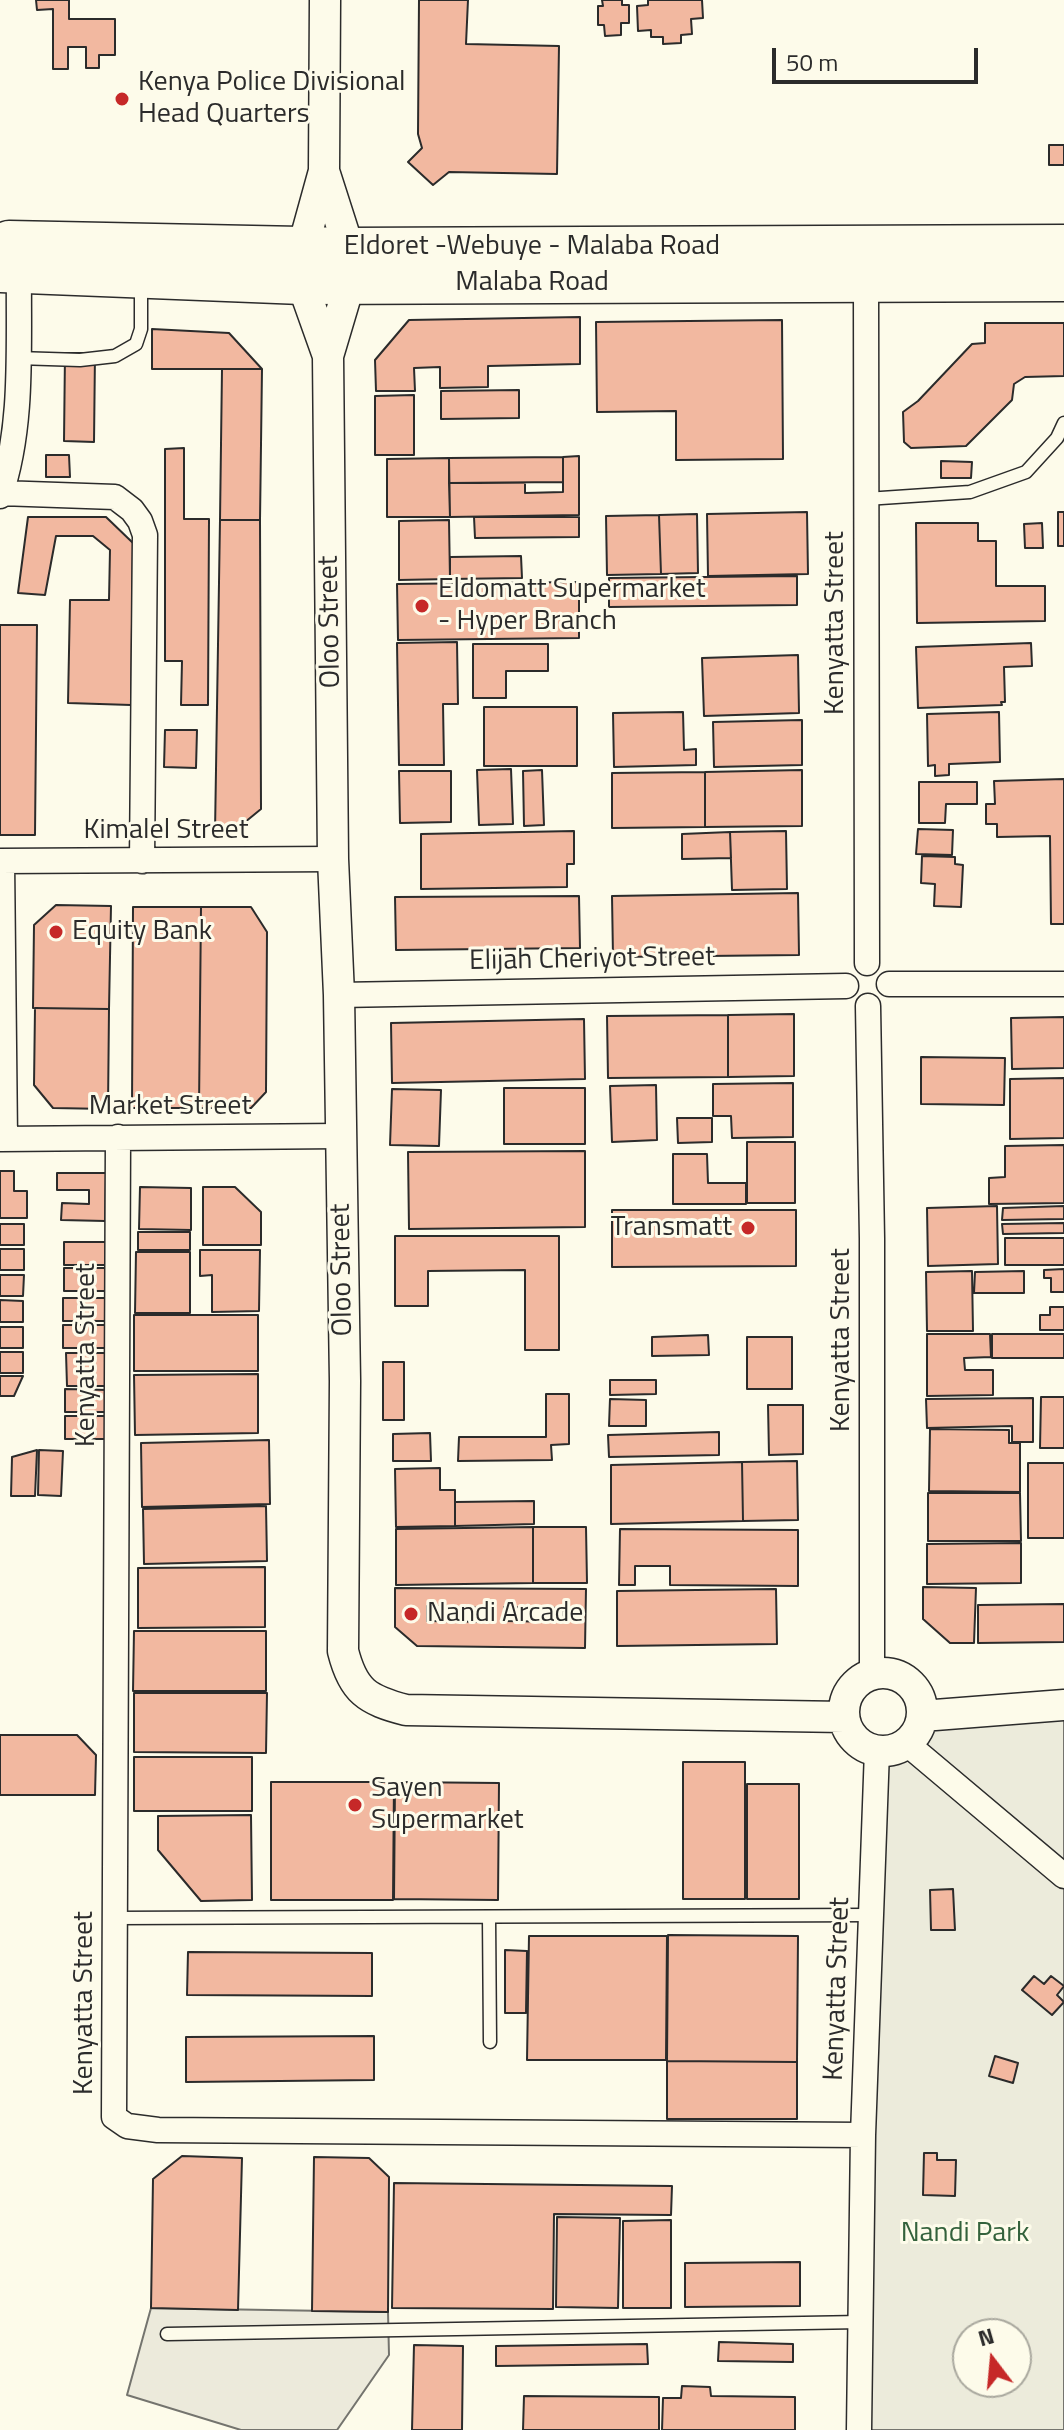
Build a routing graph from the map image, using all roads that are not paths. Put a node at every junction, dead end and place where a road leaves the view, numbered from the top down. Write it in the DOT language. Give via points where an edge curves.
graph roads {
  1 [pos="325,0"];
  2 [pos="324,171"];
  3 [pos="1064,246"];
  4 [pos="6,262"];
  5 [pos="302,265"];
  6 [pos="349,266"];
  7 [pos="141,276"];
  8 [pos="1064,280"];
  9 [pos="866,282"];
  10 [pos="328,356"];
  11 [pos="17,358"];
  12 [pos="1064,423"];
  13 [pos="0,494"];
  14 [pos="866,499"];
  15 [pos="333,859"];
  16 [pos="1,861"];
  17 [pos="142,861"];
  18 [pos="867,963"];
  19 [pos="889,984"];
  20 [pos="1064,984"];
  21 [pos="846,986"];
  22 [pos="339,995"];
  23 [pos="868,1006"];
  24 [pos="340,1136"];
  25 [pos="118,1137"];
  26 [pos="2,1139"];
  27 [pos="872,1674"];
  28 [pos="1064,1705"];
  29 [pos="922,1716"];
  30 [pos="844,1717"];
  31 [pos="906,1743"];
  32 [pos="877,1750"];
  33 [pos="1064,1876"];
  34 [pos="871,1915"];
  35 [pos="489,1917"];
  36 [pos="115,1918"];
  37 [pos="490,2042"];
  38 [pos="863,2135"];
  39 [pos="861,2322"];
  40 [pos="167,2334"];
  41 [pos="859,2430"];
  1 -- 2 [label="street"];
  2 -- 5 [label="street"];
  2 -- 6 [label="street"];
  3 -- 6 [label="highway, Eldoret -Webuye - Malaba Road"];
  4 -- 5 [label="highway, Eldoret -Webuye - Malaba Road"];
  4 -- 7 [label="highway, Malaba Road"];
  4 -- 11 [label="street"];
  5 -- 6 [label="highway, Malaba Road"];
  5 -- 7 [label="highway, Malaba Road"];
  5 -- 10 [label="street, Oloo Street"];
  6 -- 9 [label="highway, Malaba Road"];
  6 -- 10 [label="street, Oloo Street"];
  7 -- 11 [label="lane" via="136,344 115,356 92,359"];
  8 -- 9 [label="highway, Malaba Road"];
  9 -- 14 [label="street, Kenyatta Street"];
  10 -- 15 [label="street, Oloo Street"];
  11 -- 13 [label="street" via="8,474"];
  12 -- 14 [label="lane" via="1026,472 970,492"];
  13 -- 17 [label="street" via="115,497 140,521 145,535"];
  14 -- 18 [label="street, Kenyatta Street"];
  15 -- 17 [label="street, Kimalel Street"];
  15 -- 22 [label="street, Oloo Street"];
  16 -- 17 [label="street, Kimalel Street"];
  16 -- 26 [label="street"];
  18 -- 19 [label="street" via="884,972"];
  18 -- 21 [label="street" via="849,973"];
  19 -- 20 [label="street"];
  19 -- 23 [label="street" via="880,1002"];
  21 -- 22 [label="street, Elijah Cheriyot Street"];
  21 -- 23 [label="street" via="850,998"];
  22 -- 24 [label="street, Oloo Street"];
  23 -- 27 [label="street, Kenyatta Street"];
  24 -- 25 [label="street, Market Street"];
  24 -- 30 [label="street, Oloo Street" via="343,1651 361,1691 379,1703 406,1710"];
  25 -- 26 [label="street, Market Street"];
  25 -- 36 [label="street, Kenyatta Street"];
  27 -- 29 [label="street" via="885,1672 909,1682 922,1703"];
  27 -- 30 [label="street" via="853,1686"];
  28 -- 29 [label="street"];
  29 -- 31 [label="street"];
  30 -- 32 [label="street" via="855,1739"];
  31 -- 32 [label="street"];
  31 -- 33 [label="street"];
  32 -- 34 [label="street, Kenyatta Street"];
  34 -- 35 [label="lane"];
  34 -- 38 [label="street, Kenyatta Street"];
  35 -- 36 [label="lane"];
  35 -- 37 [label="lane"];
  36 -- 38 [label="street, Kenyatta Street" via="114,2117 127,2126"];
  38 -- 39 [label="street, Kenyatta Street"];
  39 -- 40 [label="lane"];
  39 -- 41 [label="street, Kenyatta Street"];
}
